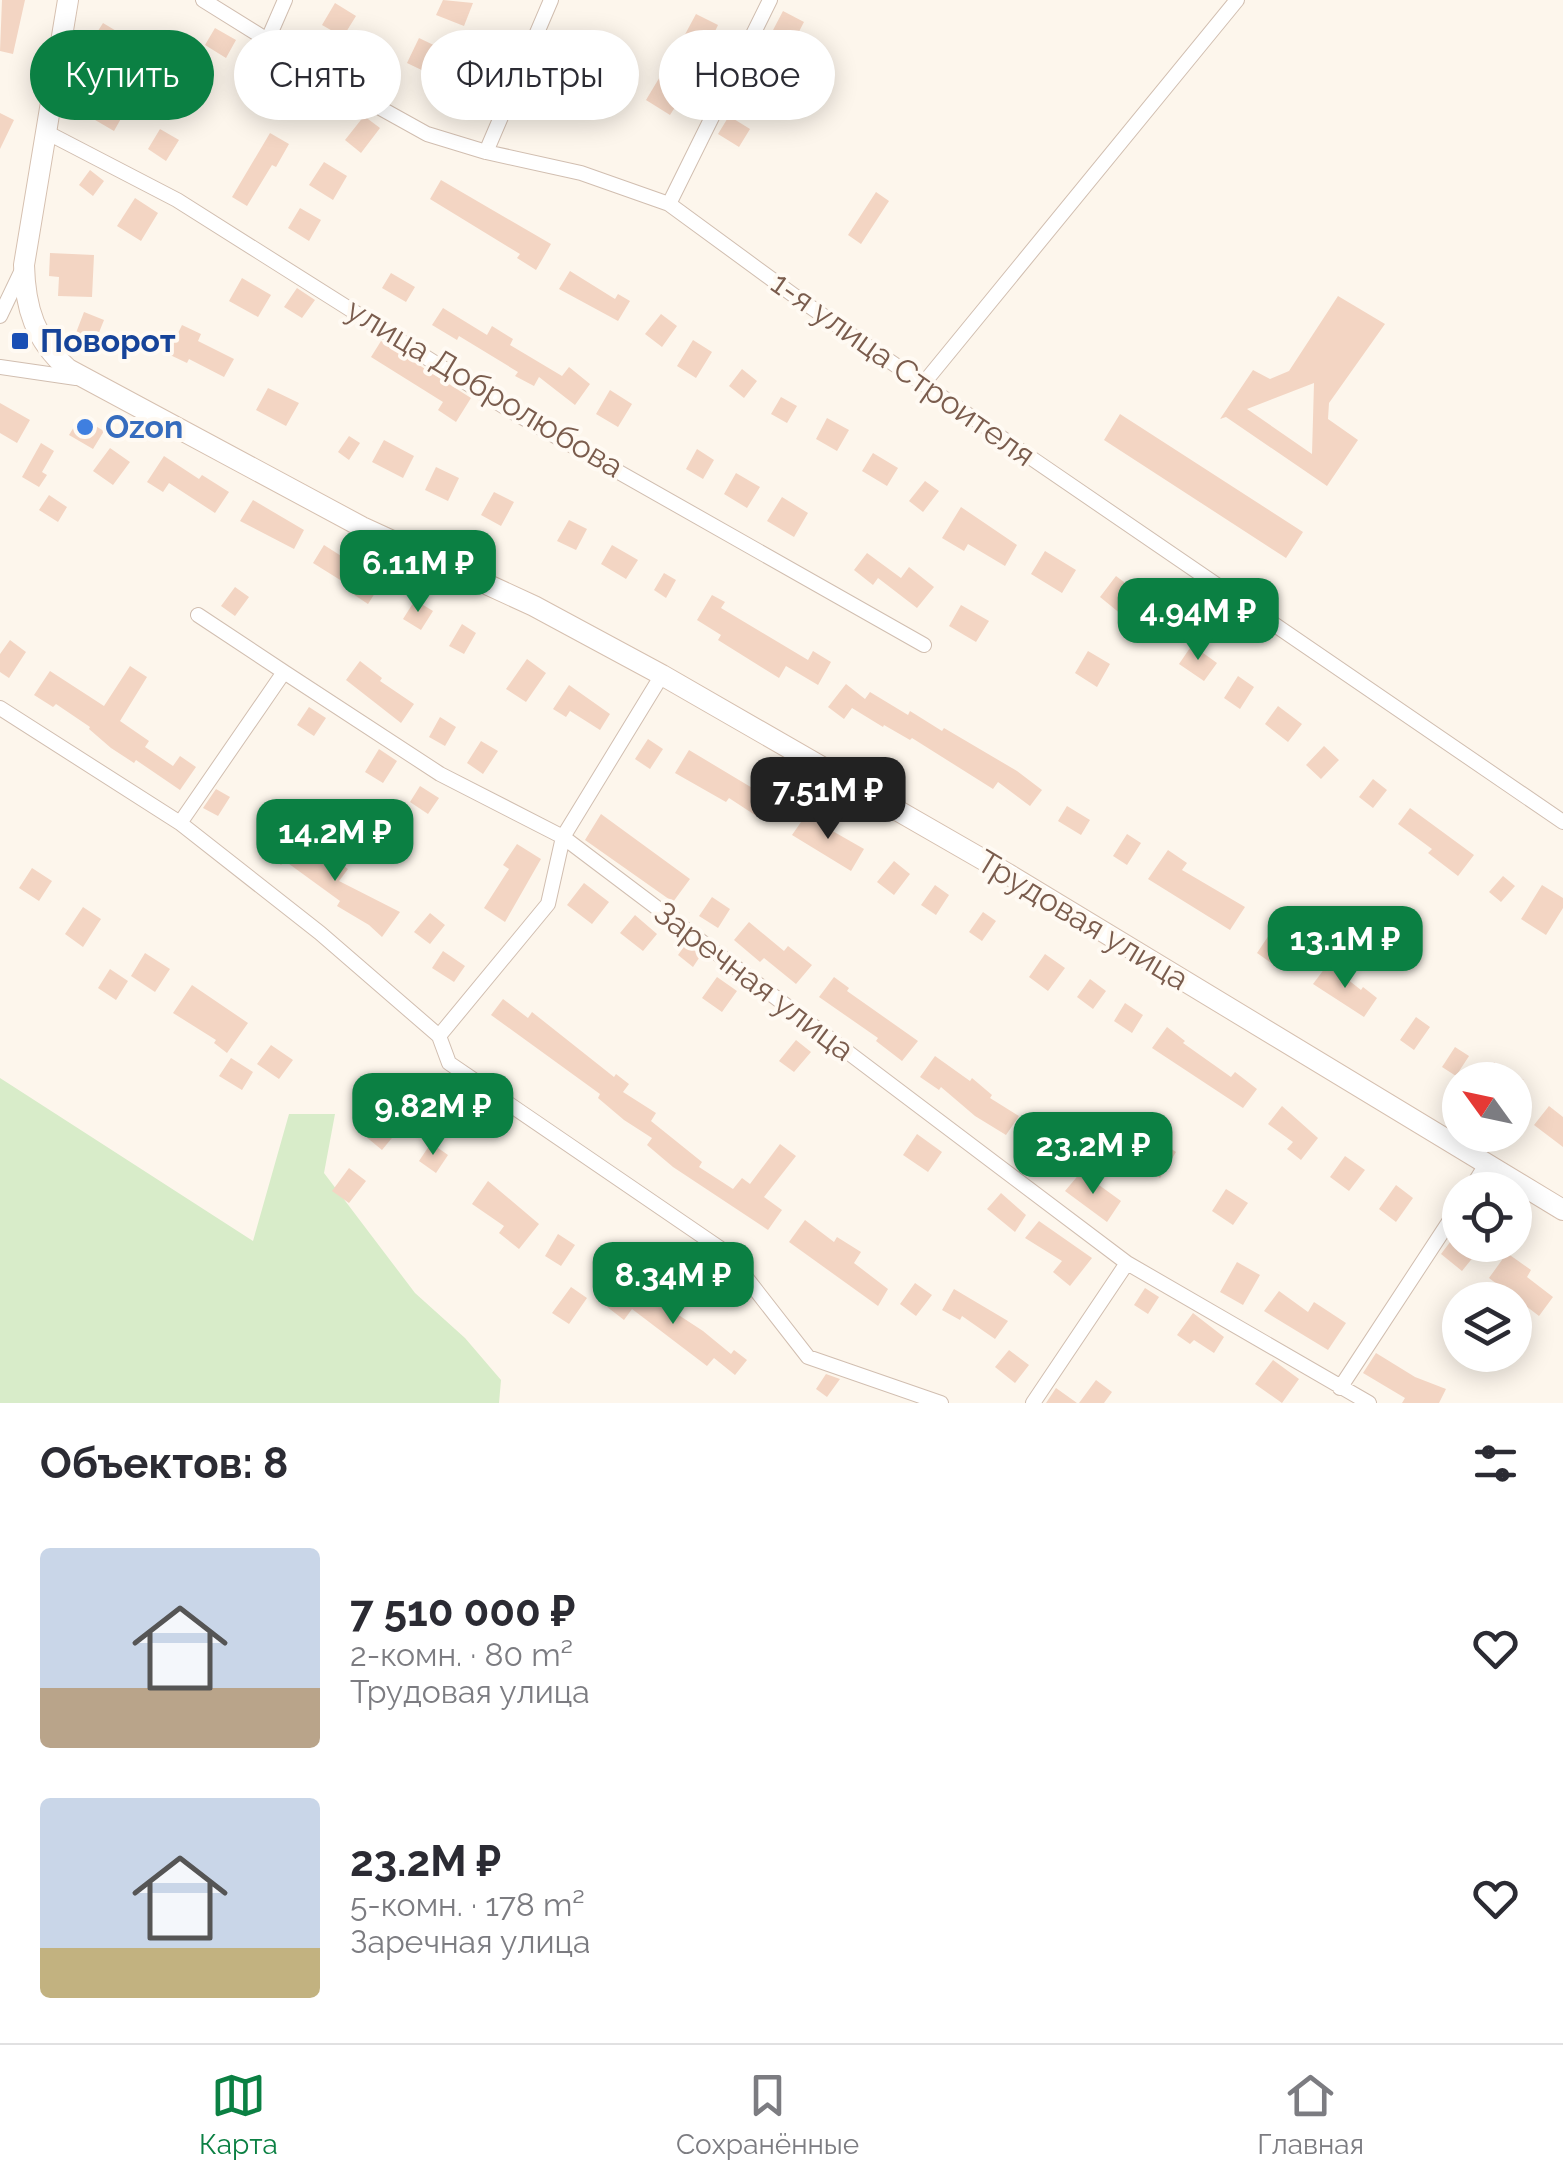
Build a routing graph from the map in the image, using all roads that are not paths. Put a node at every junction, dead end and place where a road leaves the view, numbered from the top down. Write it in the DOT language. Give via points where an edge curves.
graph roads {
  1 [pos="68,0"];
  2 [pos="203,0"];
  3 [pos="285,0"];
  4 [pos="551,0"];
  5 [pos="770,0"];
  6 [pos="1237,0"];
  7 [pos="253,30"];
  8 [pos="272,30"];
  9 [pos="401,120"];
  10 [pos="46,132"];
  11 [pos="486,152"];
  12 [pos="669,204"];
  13 [pos="24,265"];
  14 [pos="0,316"];
  15 [pos="0,367"];
  16 [pos="82,379"];
  17 [pos="923,384"];
  18 [pos="198,616"];
  19 [pos="924,644"];
  20 [pos="284,672"];
  21 [pos="662,675"];
  22 [pos="0,708"];
  23 [pos="180,822"];
  24 [pos="1563,822"];
  25 [pos="563,837"];
  26 [pos="439,1036"];
  27 [pos="1487,1163"];
  28 [pos="1481,1172"];
  29 [pos="1563,1210"];
  30 [pos="1442,1232"];
  31 [pos="1127,1264"];
  32 [pos="1340,1388"];
  33 [pos="941,1403"];
  34 [pos="1032,1403"];
  35 [pos="1369,1403"];
  1 -- 10 [label="street"];
  2 -- 7 [label="street, 1-я улица Строителя"];
  3 -- 8 [label="street"];
  4 -- 11 [label="street"];
  5 -- 12 [label="street"];
  6 -- 17 [label="street"];
  9 -- 11 [label="street, 1-я улица Строителя"];
  10 -- 13 [label="street"];
  10 -- 19 [label="street, улица Добролюбова" via="177,200 512,411"];
  11 -- 12 [label="street, 1-я улица Строителя" via="581,173"];
  12 -- 17 [label="street, 1-я улица Строителя"];
  13 -- 14 [label="street"];
  13 -- 16 [label="street" via="35,330"];
  15 -- 16 [label="street, Трудовая улица"];
  16 -- 21 [label="street, Трудовая улица"];
  17 -- 24 [label="street, 1-я улица Строителя"];
  18 -- 20 [label="street, Заречная улица"];
  20 -- 23 [label="street"];
  20 -- 25 [label="street, Заречная улица" via="440,774"];
  21 -- 25 [label="street"];
  21 -- 27 [label="street, Трудовая улица"];
  22 -- 23 [label="street"];
  23 -- 26 [label="street"];
  25 -- 26 [label="street" via="548,904"];
  25 -- 31 [label="street, Заречная улица"];
  26 -- 33 [label="street" via="449,1062 727,1253 808,1357"];
  27 -- 28 [label="street"];
  27 -- 29 [label="street, Трудовая улица"];
  30 -- 32 [label="street"];
  31 -- 32 [label="street, Заречная улица"];
  31 -- 34 [label="street"];
  32 -- 35 [label="street, Заречная улица"];
}
